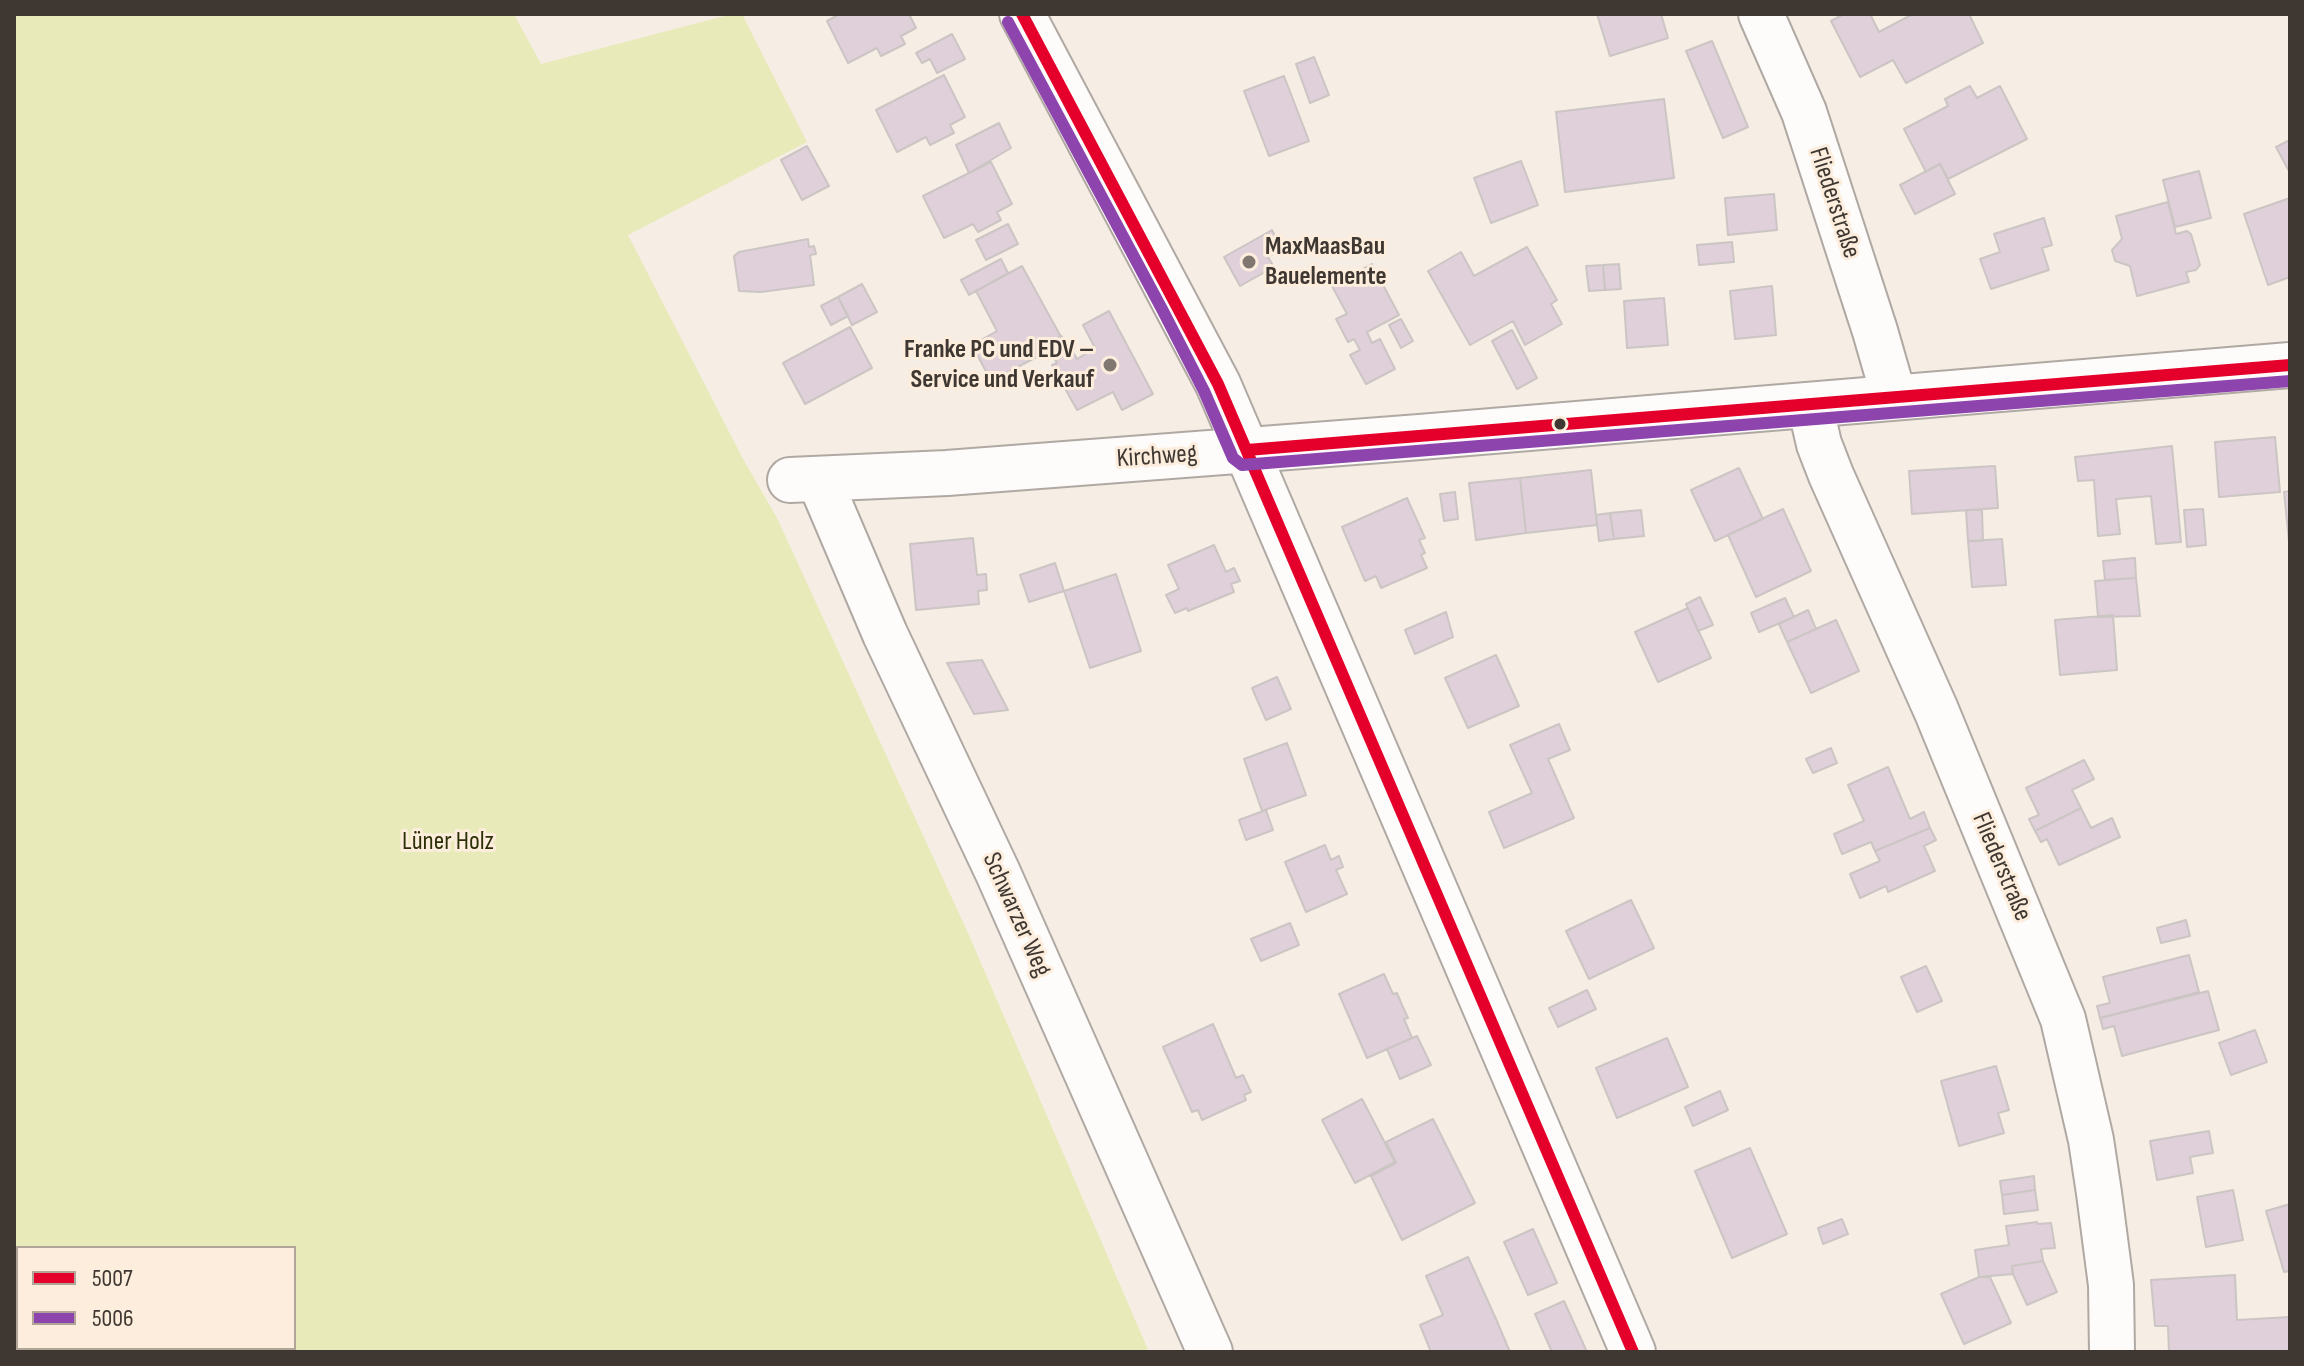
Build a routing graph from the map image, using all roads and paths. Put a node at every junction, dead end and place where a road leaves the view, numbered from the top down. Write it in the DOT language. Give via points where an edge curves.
graph roads {
  1 [pos="1022,14"];
  2 [pos="1761,14"];
  3 [pos="2290,365"];
  4 [pos="1894,397"];
  5 [pos="1810,405"];
  6 [pos="1247,450"];
  7 [pos="804,480"];
  8 [pos="1210,1352"];
  9 [pos="1633,1352"];
  10 [pos="2112,1352"];
  1 -- 6 [label="street" via="1177,304"];
  2 -- 4 [label="street, Fliederstraße" via="1804,112"];
  3 -- 4 [label="street, Kirchweg"];
  4 -- 5 [label="street, Kirchweg"];
  5 -- 6 [label="street, Kirchweg"];
  5 -- 10 [label="street, Fliederstraße" via="1831,475 1936,710 2063,1019 2099,1193 2111,1285"];
  6 -- 7 [label="street, Kirchweg"];
  6 -- 9 [label="street"];
  7 -- 8 [label="street, Schwarzer Weg" via="885,634 1004,886"];
}
